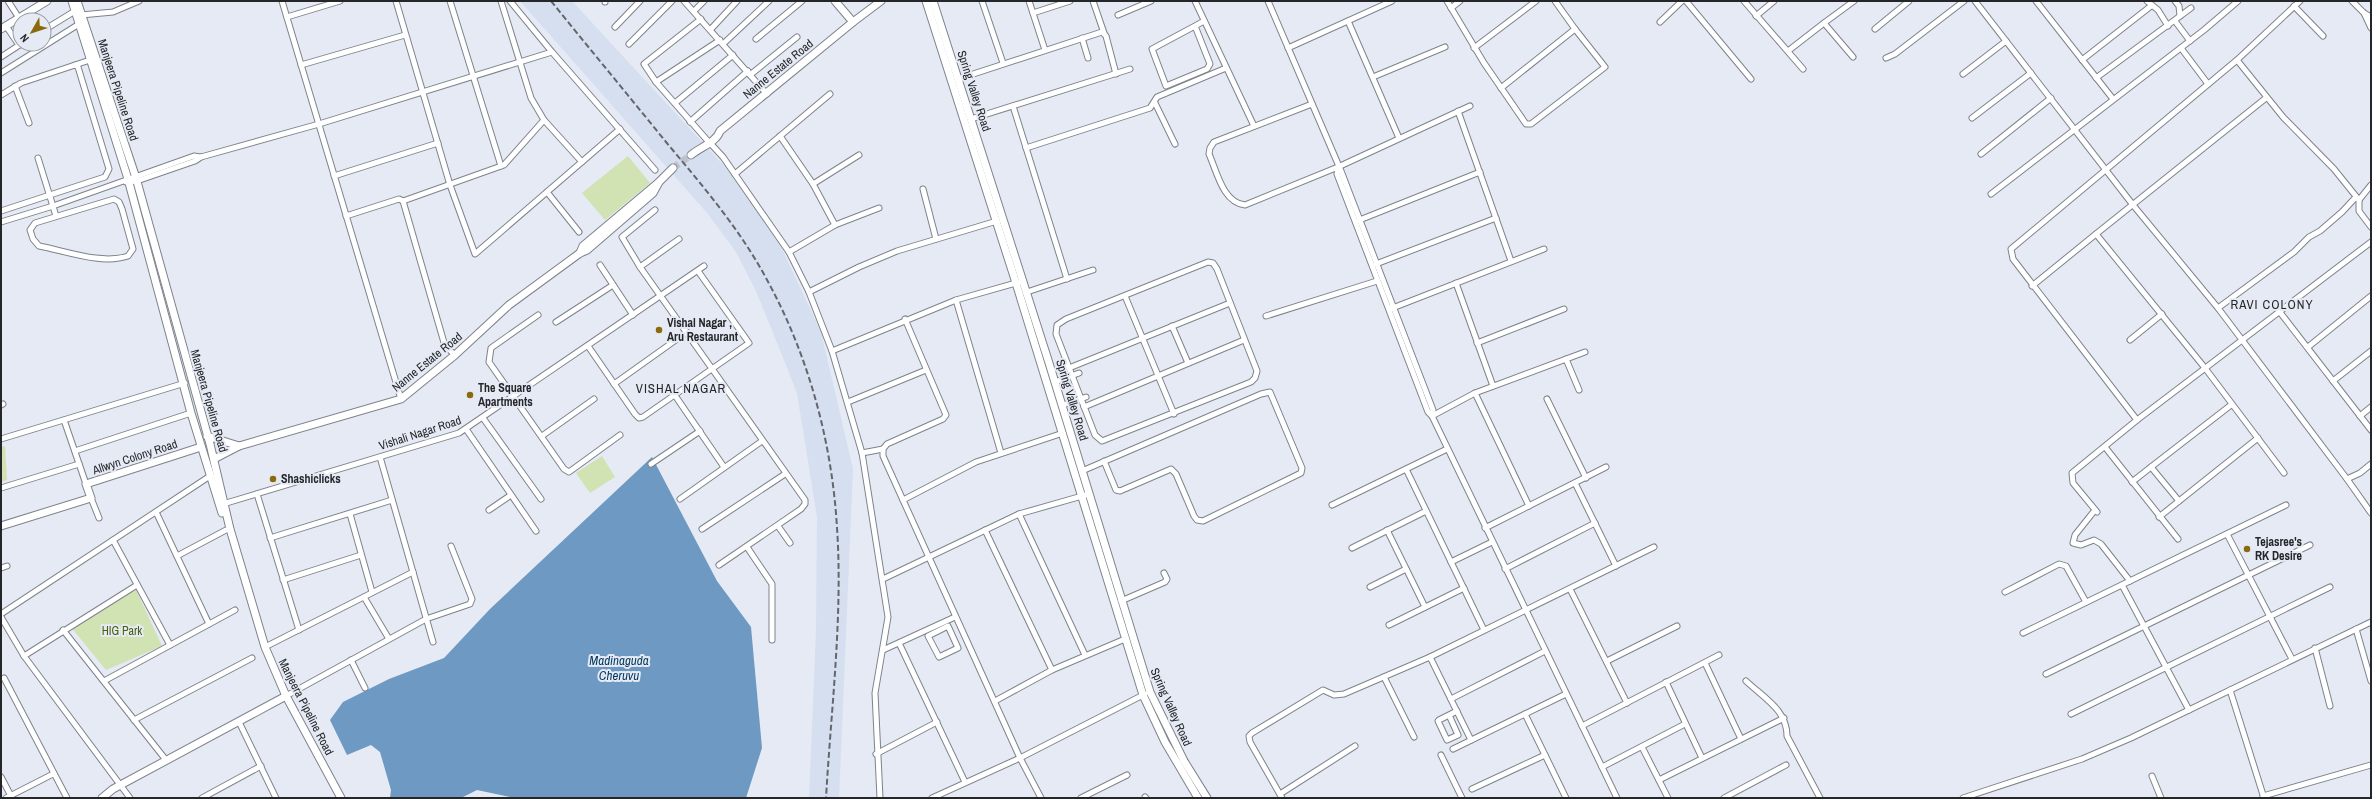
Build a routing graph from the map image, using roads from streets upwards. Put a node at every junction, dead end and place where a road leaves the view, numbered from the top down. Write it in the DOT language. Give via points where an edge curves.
graph roads {
  1 [pos="8,1"];
  2 [pos="47,1"];
  3 [pos="72,1"];
  4 [pos="76,1"];
  5 [pos="139,1"];
  6 [pos="282,1"];
  7 [pos="340,1"];
  8 [pos="396,1"];
  9 [pos="450,1"];
  10 [pos="500,1"];
  11 [pos="510,1"];
  12 [pos="640,1"];
  13 [pos="672,1"];
  14 [pos="684,1"];
  15 [pos="704,1"];
  16 [pos="738,1"];
  17 [pos="769,1"];
  18 [pos="802,1"];
  19 [pos="835,1"];
  20 [pos="882,1"];
  21 [pos="926,1"];
  22 [pos="933,1"];
  23 [pos="982,1"];
  24 [pos="1029,1"];
  25 [pos="1070,1"];
  26 [pos="1093,1"];
  27 [pos="1151,1"];
  28 [pos="1195,1"];
  29 [pos="1268,1"];
  30 [pos="1392,1"];
  31 [pos="1447,1"];
  32 [pos="1460,1"];
  33 [pos="1536,1"];
  34 [pos="1555,1"];
  35 [pos="1682,1"];
  36 [pos="1686,1"];
  37 [pos="1744,1"];
  38 [pos="1774,1"];
  39 [pos="1854,1"];
  40 [pos="1909,1"];
  41 [pos="1964,1"];
  42 [pos="1975,1"];
  43 [pos="2036,1"];
  44 [pos="2147,1"];
  45 [pos="2175,1"];
  46 [pos="2229,1"];
  47 [pos="2238,1"];
  48 [pos="2300,1"];
  49 [pos="2355,2"];
  50 [pos="38,3"];
  51 [pos="1139,3"];
  52 [pos="2151,6"];
  53 [pos="2233,6"];
  54 [pos="2294,6"];
  55 [pos="1451,8"];
  56 [pos="2191,8"];
  57 [pos="75,10"];
  58 [pos="694,11"];
  59 [pos="15,12"];
  60 [pos="27,12"];
  61 [pos="1033,13"];
  62 [pos="2364,13"];
  63 [pos="82,15"];
  64 [pos="1118,15"];
  65 [pos="1756,16"];
  66 [pos="2180,16"];
  67 [pos="2371,17"];
  68 [pos="287,18"];
  69 [pos="701,19"];
  70 [pos="1348,20"];
  71 [pos="1204,21"];
  72 [pos="2175,21"];
  73 [pos="853,22"];
  74 [pos="1660,22"];
  75 [pos="1824,23"];
  76 [pos="79,24"];
  77 [pos="52,25"];
  78 [pos="1195,26"];
  79 [pos="2168,26"];
  80 [pos="4,27"];
  81 [pos="615,27"];
  82 [pos="2371,28"];
  83 [pos="711,29"];
  84 [pos="1575,29"];
  85 [pos="1875,29"];
  86 [pos="1104,33"];
  87 [pos="406,34"];
  88 [pos="12,36"];
  89 [pos="2323,36"];
  90 [pos="797,37"];
  91 [pos="1082,38"];
  92 [pos="756,39"];
  93 [pos="2006,41"];
  94 [pos="2190,41"];
  95 [pos="722,42"];
  96 [pos="629,44"];
  97 [pos="1288,48"];
  98 [pos="1445,48"];
  99 [pos="1474,48"];
  100 [pos="2181,48"];
  101 [pos="12,50"];
  102 [pos="1044,50"];
  103 [pos="1788,51"];
  104 [pos="552,52"];
  105 [pos="733,54"];
  106 [pos="1,56"];
  107 [pos="1854,56"];
  108 [pos="1088,58"];
  109 [pos="1886,58"];
  110 [pos="90,60"];
  111 [pos="2082,60"];
  112 [pos="2236,60"];
  113 [pos="520,62"];
  114 [pos="1003,63"];
  115 [pos="75,65"];
  116 [pos="301,65"];
  117 [pos="1226,68"];
  118 [pos="1130,69"];
  119 [pos="1803,69"];
  120 [pos="1,73"];
  121 [pos="749,73"];
  122 [pos="2031,73"];
  123 [pos="1116,74"];
  124 [pos="1963,74"];
  125 [pos="473,76"];
  126 [pos="1372,77"];
  127 [pos="2096,78"];
  128 [pos="958,79"];
  129 [pos="1751,79"];
  130 [pos="656,82"];
  131 [pos="2208,84"];
  132 [pos="15,86"];
  133 [pos="1501,88"];
  134 [pos="104,92"];
  135 [pos="422,92"];
  136 [pos="767,94"];
  137 [pos="830,94"];
  138 [pos="1,95"];
  139 [pos="2051,98"];
  140 [pos="2266,98"];
  141 [pos="2113,99"];
  142 [pos="1155,103"];
  143 [pos="674,104"];
  144 [pos="1312,104"];
  145 [pos="1013,106"];
  146 [pos="1470,106"];
  147 [pos="1458,111"];
  148 [pos="1972,118"];
  149 [pos="971,119"];
  150 [pos="544,120"];
  151 [pos="690,122"];
  152 [pos="29,123"];
  153 [pos="319,124"];
  154 [pos="1254,126"];
  155 [pos="620,129"];
  156 [pos="2076,130"];
  157 [pos="780,136"];
  158 [pos="1399,138"];
  159 [pos="708,141"];
  160 [pos="438,143"];
  161 [pos="1175,144"];
  162 [pos="1026,148"];
  163 [pos="694,152"];
  164 [pos="1981,154"];
  165 [pos="859,155"];
  166 [pos="38,158"];
  167 [pos="582,162"];
  168 [pos="501,166"];
  169 [pos="1338,167"];
  170 [pos="673,168"];
  171 [pos="2106,168"];
  172 [pos="655,170"];
  173 [pos="1480,172"];
  174 [pos="735,174"];
  175 [pos="334,176"];
  176 [pos="136,179"];
  177 [pos="127,181"];
  178 [pos="813,184"];
  179 [pos="450,185"];
  180 [pos="2371,185"];
  181 [pos="923,189"];
  182 [pos="547,192"];
  183 [pos="1991,194"];
  184 [pos="50,195"];
  185 [pos="2358,199"];
  186 [pos="403,201"];
  187 [pos="2133,204"];
  188 [pos="53,206"];
  189 [pos="879,208"];
  190 [pos="656,210"];
  191 [pos="1,211"];
  192 [pos="56,216"];
  193 [pos="346,216"];
  194 [pos="1496,218"];
  195 [pos="997,221"];
  196 [pos="1357,221"];
  197 [pos="1,222"];
  198 [pos="835,225"];
  199 [pos="2371,227"];
  200 [pos="579,232"];
  201 [pos="2096,234"];
  202 [pos="679,239"];
  203 [pos="936,239"];
  204 [pos="2371,242"];
  205 [pos="1544,249"];
  206 [pos="789,252"];
  207 [pos="1511,261"];
  208 [pos="600,264"];
  209 [pos="1376,264"];
  210 [pos="704,266"];
  211 [pos="640,267"];
  212 [pos="1093,270"];
  213 [pos="698,271"];
  214 [pos="1067,279"];
  215 [pos="1376,281"];
  216 [pos="1020,282"];
  217 [pos="1456,283"];
  218 [pos="613,285"];
  219 [pos="2032,286"];
  220 [pos="809,292"];
  221 [pos="1027,292"];
  222 [pos="661,296"];
  223 [pos="1125,296"];
  224 [pos="2371,296"];
  225 [pos="956,300"];
  226 [pos="1230,303"];
  227 [pos="2218,308"];
  228 [pos="1390,309"];
  229 [pos="1564,309"];
  230 [pos="2279,311"];
  231 [pos="2162,314"];
  232 [pos="538,315"];
  233 [pos="633,315"];
  234 [pos="1266,316"];
  235 [pos="905,319"];
  236 [pos="556,322"];
  237 [pos="1172,326"];
  238 [pos="687,332"];
  239 [pos="1142,338"];
  240 [pos="1244,340"];
  241 [pos="2130,340"];
  242 [pos="2242,340"];
  243 [pos="1478,343"];
  244 [pos="178,344"];
  245 [pos="588,346"];
  246 [pos="2308,347"];
  247 [pos="832,351"];
  248 [pos="2371,351"];
  249 [pos="1585,352"];
  250 [pos="455,355"];
  251 [pos="1566,360"];
  252 [pos="1049,362"];
  253 [pos="1188,363"];
  254 [pos="1042,365"];
  255 [pos="712,368"];
  256 [pos="1069,368"];
  257 [pos="2205,368"];
  258 [pos="926,370"];
  259 [pos="1079,373"];
  260 [pos="1072,376"];
  261 [pos="1158,376"];
  262 [pos="2333,381"];
  263 [pos="1056,382"];
  264 [pos="184,383"];
  265 [pos="614,384"];
  266 [pos="1493,386"];
  267 [pos="1579,390"];
  268 [pos="1475,393"];
  269 [pos="674,394"];
  270 [pos="514,396"];
  271 [pos="1084,398"];
  272 [pos="401,399"];
  273 [pos="594,399"];
  274 [pos="1547,399"];
  275 [pos="848,402"];
  276 [pos="2231,404"];
  277 [pos="1063,405"];
  278 [pos="1084,407"];
  279 [pos="2371,407"];
  280 [pos="191,413"];
  281 [pos="1174,414"];
  282 [pos="1432,416"];
  283 [pos="2360,416"];
  284 [pos="483,418"];
  285 [pos="64,420"];
  286 [pos="2137,420"];
  287 [pos="466,429"];
  288 [pos="2371,430"];
  289 [pos="700,431"];
  290 [pos="1063,434"];
  291 [pos="620,435"];
  292 [pos="207,436"];
  293 [pos="542,436"];
  294 [pos="2258,438"];
  295 [pos="1,439"];
  296 [pos="762,441"];
  297 [pos="239,446"];
  298 [pos="201,447"];
  299 [pos="2105,447"];
  300 [pos="883,449"];
  301 [pos="1447,449"];
  302 [pos="75,451"];
  303 [pos="862,453"];
  304 [pos="1001,453"];
  305 [pos="380,457"];
  306 [pos="214,459"];
  307 [pos="1104,461"];
  308 [pos="79,464"];
  309 [pos="651,464"];
  310 [pos="2371,464"];
  311 [pos="724,467"];
  312 [pos="1606,467"];
  313 [pos="2152,467"];
  314 [pos="1406,469"];
  315 [pos="1082,471"];
  316 [pos="2284,472"];
  317 [pos="785,474"];
  318 [pos="210,476"];
  319 [pos="1586,478"];
  320 [pos="2347,479"];
  321 [pos="2132,482"];
  322 [pos="1575,483"];
  323 [pos="86,484"];
  324 [pos="1,488"];
  325 [pos="257,494"];
  326 [pos="511,495"];
  327 [pos="1086,495"];
  328 [pos="91,498"];
  329 [pos="541,499"];
  330 [pos="680,499"];
  331 [pos="392,500"];
  332 [pos="903,500"];
  333 [pos="2179,501"];
  334 [pos="2286,504"];
  335 [pos="222,505"];
  336 [pos="1332,505"];
  337 [pos="1529,506"];
  338 [pos="489,510"];
  339 [pos="1426,510"];
  340 [pos="156,512"];
  341 [pos="2371,513"];
  342 [pos="350,514"];
  343 [pos="1019,514"];
  344 [pos="2159,517"];
  345 [pos="99,518"];
  346 [pos="1595,523"];
  347 [pos="1,526"];
  348 [pos="778,526"];
  349 [pos="1485,528"];
  350 [pos="702,529"];
  351 [pos="226,530"];
  352 [pos="985,530"];
  353 [pos="1387,530"];
  354 [pos="536,531"];
  355 [pos="2227,534"];
  356 [pos="270,538"];
  357 [pos="2178,539"];
  358 [pos="113,540"];
  359 [pos="1492,542"];
  360 [pos="790,543"];
  361 [pos="2310,545"];
  362 [pos="451,546"];
  363 [pos="747,547"];
  364 [pos="1654,547"];
  365 [pos="1352,548"];
  366 [pos="362,555"];
  367 [pos="177,556"];
  368 [pos="929,558"];
  369 [pos="1451,562"];
  370 [pos="7,566"];
  371 [pos="719,566"];
  372 [pos="1616,566"];
  373 [pos="1,568"];
  374 [pos="1406,569"];
  375 [pos="1505,569"];
  376 [pos="413,572"];
  377 [pos="1164,573"];
  378 [pos="2249,576"];
  379 [pos="883,578"];
  380 [pos="283,580"];
  381 [pos="2130,581"];
  382 [pos="137,585"];
  383 [pos="2122,585"];
  384 [pos="1370,587"];
  385 [pos="2330,587"];
  386 [pos="1464,588"];
  387 [pos="1570,589"];
  388 [pos="372,592"];
  389 [pos="2005,592"];
  390 [pos="364,597"];
  391 [pos="1121,601"];
  392 [pos="2086,602"];
  393 [pos="1425,607"];
  394 [pos="235,610"];
  395 [pos="1525,610"];
  396 [pos="1,616"];
  397 [pos="2269,616"];
  398 [pos="426,619"];
  399 [pos="957,619"];
  400 [pos="2371,622"];
  401 [pos="209,624"];
  402 [pos="1389,625"];
  403 [pos="948,626"];
  404 [pos="1677,626"];
  405 [pos="2144,626"];
  406 [pos="2356,629"];
  407 [pos="63,630"];
  408 [pos="299,630"];
  409 [pos="932,630"];
  410 [pos="1484,630"];
  411 [pos="2023,634"];
  412 [pos="390,639"];
  413 [pos="1125,639"];
  414 [pos="772,640"];
  415 [pos="433,642"];
  416 [pos="899,643"];
  417 [pos="170,645"];
  418 [pos="265,647"];
  419 [pos="2315,648"];
  420 [pos="883,650"];
  421 [pos="1546,652"];
  422 [pos="1085,655"];
  423 [pos="1719,655"];
  424 [pos="24,656"];
  425 [pos="1430,657"];
  426 [pos="252,658"];
  427 [pos="2292,659"];
  428 [pos="351,660"];
  429 [pos="1607,662"];
  430 [pos="1705,663"];
  431 [pos="2166,667"];
  432 [pos="1052,670"];
  433 [pos="2046,674"];
  434 [pos="1384,677"];
  435 [pos="4,678"];
  436 [pos="1746,681"];
  437 [pos="2371,681"];
  438 [pos="104,682"];
  439 [pos="1666,682"];
  440 [pos="365,688"];
  441 [pos="2230,690"];
  442 [pos="1150,692"];
  443 [pos="1566,694"];
  444 [pos="1143,695"];
  445 [pos="284,697"];
  446 [pos="1451,699"];
  447 [pos="995,701"];
  448 [pos="1627,703"];
  449 [pos="2330,706"];
  450 [pos="2189,710"];
  451 [pos="1457,711"];
  452 [pos="1525,714"];
  453 [pos="2071,714"];
  454 [pos="1449,715"];
  455 [pos="1784,718"];
  456 [pos="134,720"];
  457 [pos="239,722"];
  458 [pos="937,722"];
  459 [pos="1685,724"];
  460 [pos="1582,726"];
  461 [pos="1414,737"];
  462 [pos="1741,739"];
  463 [pos="1471,740"];
  464 [pos="1355,746"];
  465 [pos="1642,747"];
  466 [pos="1453,749"];
  467 [pos="876,754"];
  468 [pos="1441,755"];
  469 [pos="1545,755"];
  470 [pos="1020,758"];
  471 [pos="1702,758"];
  472 [pos="166,760"];
  473 [pos="2371,765"];
  474 [pos="261,766"];
  475 [pos="1786,766"];
  476 [pos="1602,767"];
  477 [pos="53,774"];
  478 [pos="1127,775"];
  479 [pos="1,776"];
  480 [pos="2152,776"];
  481 [pos="1659,780"];
  482 [pos="965,782"];
  483 [pos="119,787"];
  484 [pos="1472,789"];
  485 [pos="1281,796"];
  486 [pos="8,797"];
  487 [pos="2263,797"];
  488 [pos="67,798"];
  489 [pos="102,798"];
  490 [pos="109,798"];
  491 [pos="130,798"];
  492 [pos="202,798"];
  493 [pos="276,798"];
  494 [pos="336,798"];
  495 [pos="341,798"];
  496 [pos="880,798"];
  497 [pos="932,798"];
  498 [pos="1041,798"];
  499 [pos="1081,798"];
  500 [pos="1198,798"];
  501 [pos="1207,798"];
  502 [pos="1462,798"];
  503 [pos="1566,798"];
  504 [pos="1617,798"];
  505 [pos="1668,798"];
  506 [pos="1724,798"];
  507 [pos="1820,798"];
  508 [pos="1963,798"];
  509 [pos="2161,798"];
  1 -- 59 [label="street"];
  2 -- 50 [label="street"];
  3 -- 57 [label="street, Manjeera Pipeline Road"];
  4 -- 63 [label="street, Manjeera Pipeline Road"];
  5 -- 63 [label="street" via="113,12"];
  6 -- 68 [label="street"];
  7 -- 68 [label="street"];
  8 -- 87 [label="street"];
  9 -- 125 [label="street"];
  10 -- 113 [label="street"];
  11 -- 104 [label="street"];
  12 -- 81 [label="street"];
  13 -- 96 [label="street"];
  14 -- 58 [label="street"];
  15 -- 58 [label="street"];
  16 -- 83 [label="street"];
  17 -- 95 [label="street"];
  18 -- 92 [label="street"];
  19 -- 73 [label="street"];
  20 -- 73 [label="street, Nanne Estate Road"];
  21 -- 195 [label="street, Spring Valley Road"];
  22 -- 128 [label="street, Spring Valley Road"];
  23 -- 114 [label="street"];
  24 -- 61 [label="street"];
  25 -- 61 [label="street"];
  26 -- 86 [label="street"];
  27 -- 51 [label="street"];
  28 -- 71 [label="street"];
  29 -- 97 [label="street"];
  30 -- 70 [label="street"];
  31 -- 55 [label="street"];
  32 -- 55 [label="street"];
  33 -- 99 [label="street"];
  34 -- 84 [label="street"];
  35 -- 74 [label="street"];
  36 -- 129 [label="street"];
  37 -- 65 [label="street"];
  38 -- 65 [label="street"];
  39 -- 75 [label="street"];
  40 -- 85 [label="street"];
  41 -- 109 [label="street"];
  42 -- 93 [label="street"];
  43 -- 111 [label="street"];
  44 -- 52 [label="street"];
  45 -- 66 [label="street"];
  46 -- 53 [label="street"];
  47 -- 53 [label="street"];
  48 -- 54 [label="street"];
  49 -- 62 [label="street"];
  50 -- 60 [label="street"];
  51 -- 64 [label="street"];
  52 -- 79 [label="street" via="2158,10"];
  52 -- 111 [label="street"];
  53 -- 94 [label="street"];
  54 -- 89 [label="street"];
  54 -- 112 [label="street"];
  55 -- 99 [label="street"];
  56 -- 66 [label="street"];
  57 -- 76 [label="street, Manjeera Pipeline Road"];
  57 -- 77 [label="street"];
  58 -- 69 [label="street"];
  61 -- 102 [label="street"];
  62 -- 67 [label="street"];
  62 -- 82 [label="street"];
  63 -- 134 [label="street, Manjeera Pipeline Road"];
  65 -- 103 [label="street"];
  66 -- 72 [label="street"];
  68 -- 116 [label="street"];
  69 -- 83 [label="street"];
  69 -- 130 [label="street" via="644,64"];
  70 -- 97 [label="street"];
  70 -- 126 [label="street"];
  71 -- 78 [label="street"];
  71 -- 117 [label="street"];
  72 -- 79 [label="street"];
  72 -- 94 [label="street"];
  73 -- 136 [label="street, Nanne Estate Road"];
  75 -- 103 [label="street"];
  75 -- 107 [label="street"];
  76 -- 110 [label="street, Manjeera Pipeline Road"];
  76 -- 120 [label="street"];
  78 -- 78 [label="street" via="1152,49 1166,86 1207,69 1210,64"];
  79 -- 127 [label="street"];
  80 -- 88 [label="street"];
  83 -- 95 [label="street"];
  84 -- 133 [label="street"];
  84 -- 133 [label="street" via="1604,67 1531,124 1526,124"];
  86 -- 91 [label="street"];
  86 -- 123 [label="street"];
  87 -- 116 [label="street"];
  87 -- 135 [label="street"];
  90 -- 121 [label="street"];
  91 -- 102 [label="street"];
  91 -- 108 [label="street"];
  93 -- 122 [label="street"];
  93 -- 124 [label="street"];
  94 -- 100 [label="street"];
  95 -- 105 [label="street"];
  95 -- 130 [label="street"];
  97 -- 144 [label="street"];
  98 -- 126 [label="street"];
  99 -- 133 [label="street"];
  100 -- 131 [label="street"];
  100 -- 141 [label="street"];
  101 -- 106 [label="street"];
  102 -- 114 [label="street"];
  103 -- 119 [label="street"];
  104 -- 113 [label="street"];
  104 -- 155 [label="street"];
  105 -- 121 [label="street"];
  105 -- 143 [label="street"];
  110 -- 115 [label="street"];
  110 -- 134 [label="street, Manjeera Pipeline Road"];
  111 -- 127 [label="street"];
  112 -- 131 [label="street"];
  112 -- 140 [label="street"];
  113 -- 125 [label="street"];
  113 -- 150 [label="street" via="531,98"];
  114 -- 128 [label="street"];
  115 -- 132 [label="street"];
  115 -- 184 [label="street" via="80,70 109,173 105,177"];
  116 -- 153 [label="street"];
  117 -- 142 [label="street" via="1157,97"];
  117 -- 154 [label="street"];
  118 -- 123 [label="street"];
  121 -- 136 [label="street"];
  121 -- 151 [label="street"];
  122 -- 139 [label="street"];
  122 -- 148 [label="street"];
  123 -- 145 [label="street"];
  125 -- 135 [label="street"];
  125 -- 168 [label="street"];
  126 -- 158 [label="street"];
  127 -- 141 [label="street"];
  128 -- 149 [label="street, Spring Valley Road"];
  130 -- 143 [label="street"];
  131 -- 171 [label="street"];
  132 -- 138 [label="street"];
  132 -- 152 [label="street"];
  134 -- 176 [label="street, Manjeera Pipeline Road"];
  134 -- 177 [label="street, Manjeera Pipeline Road"];
  135 -- 153 [label="street"];
  135 -- 160 [label="street"];
  136 -- 159 [label="street, Nanne Estate Road" via="720,131 719,135"];
  137 -- 157 [label="street"];
  139 -- 156 [label="street"];
  139 -- 164 [label="street"];
  140 -- 185 [label="street" via="2334,169"];
  140 -- 187 [label="street"];
  141 -- 156 [label="street"];
  142 -- 161 [label="street"];
  142 -- 162 [label="street" via="1150,108"];
  143 -- 151 [label="street"];
  144 -- 154 [label="street"];
  144 -- 169 [label="street"];
  145 -- 149 [label="street"];
  145 -- 162 [label="street"];
  146 -- 147 [label="street"];
  147 -- 158 [label="street"];
  147 -- 173 [label="street"];
  149 -- 216 [label="street, Spring Valley Road"];
  150 -- 167 [label="street"];
  150 -- 168 [label="street"];
  151 -- 159 [label="street"];
  153 -- 175 [label="street"];
  153 -- 176 [label="street" via="201,157 194,156"];
  154 -- 169 [label="street" via="1214,142 1210,148 1209,154 1229,199 1237,204 1245,205"];
  155 -- 167 [label="street"];
  155 -- 172 [label="street"];
  156 -- 171 [label="street"];
  156 -- 183 [label="street"];
  157 -- 174 [label="street"];
  157 -- 178 [label="street"];
  158 -- 169 [label="street"];
  159 -- 163 [label="street, Nanne Estate Road"];
  159 -- 174 [label="street"];
  160 -- 175 [label="street"];
  160 -- 179 [label="street"];
  162 -- 214 [label="street"];
  165 -- 178 [label="street"];
  166 -- 184 [label="street"];
  167 -- 182 [label="street"];
  168 -- 179 [label="street"];
  169 -- 196 [label="street" via="1337,174"];
  170 -- 250 [label="street, Nanne Estate Road" via="659,182 653,193 587,250 509,305"];
  171 -- 187 [label="street"];
  171 -- 219 [label="street" via="2011,249 2013,259"];
  173 -- 194 [label="street"];
  173 -- 196 [label="street"];
  174 -- 206 [label="street"];
  175 -- 193 [label="street"];
  176 -- 177 [label="street"];
  176 -- 244 [label="street, Manjeera Pipeline Road"];
  177 -- 188 [label="street"];
  177 -- 244 [label="street, Manjeera Pipeline Road"];
  178 -- 198 [label="street"];
  179 -- 182 [label="street" via="475,254"];
  179 -- 186 [label="street"];
  180 -- 185 [label="street"];
  181 -- 203 [label="street"];
  182 -- 200 [label="street"];
  184 -- 188 [label="street"];
  184 -- 191 [label="street"];
  185 -- 199 [label="street" via="2359,211"];
  185 -- 227 [label="street" via="2320,231 2308,237 2294,252"];
  186 -- 193 [label="street" via="399,199"];
  186 -- 250 [label="street" via="445,346"];
  187 -- 201 [label="street"];
  187 -- 227 [label="street"];
  188 -- 192 [label="street"];
  188 -- 197 [label="street"];
  189 -- 198 [label="street"];
  190 -- 211 [label="street" via="622,237"];
  192 -- 192 [label="street" via="116,200 122,208 133,249 128,256 114,260 39,246 33,239 31,226"];
  193 -- 272 [label="street"];
  194 -- 207 [label="street"];
  194 -- 209 [label="street"];
  195 -- 203 [label="street"];
  195 -- 216 [label="street, Spring Valley Road"];
  196 -- 209 [label="street"];
  196 -- 215 [label="street"];
  198 -- 206 [label="street"];
  201 -- 219 [label="street"];
  201 -- 231 [label="street"];
  202 -- 211 [label="street"];
  203 -- 220 [label="street" via="859,266"];
  204 -- 230 [label="street"];
  205 -- 207 [label="street"];
  206 -- 220 [label="street"];
  207 -- 217 [label="street"];
  208 -- 218 [label="street"];
  209 -- 228 [label="street"];
  210 -- 213 [label="street, Vishali Nagar Road"];
  211 -- 222 [label="street"];
  212 -- 214 [label="street"];
  213 -- 222 [label="street, Vishali Nagar Road"];
  213 -- 255 [label="street" via="749,343"];
  214 -- 221 [label="street"];
  215 -- 228 [label="street"];
  215 -- 234 [label="street"];
  216 -- 221 [label="street, Spring Valley Road"];
  216 -- 225 [label="street"];
  216 -- 254 [label="street, Spring Valley Road"];
  217 -- 228 [label="street"];
  217 -- 243 [label="street"];
  218 -- 233 [label="street"];
  218 -- 236 [label="street"];
  219 -- 286 [label="street"];
  220 -- 247 [label="street"];
  221 -- 252 [label="street, Spring Valley Road"];
  222 -- 233 [label="street, Vishali Nagar Road"];
  222 -- 238 [label="street"];
  223 -- 226 [label="street" via="1211,262 1215,265"];
  223 -- 239 [label="street"];
  223 -- 256 [label="street" via="1057,325 1056,334"];
  224 -- 246 [label="street"];
  225 -- 235 [label="street"];
  225 -- 304 [label="street"];
  226 -- 237 [label="street"];
  226 -- 240 [label="street"];
  227 -- 242 [label="street"];
  228 -- 282 [label="street" via="1428,412"];
  229 -- 243 [label="street"];
  230 -- 242 [label="street"];
  230 -- 246 [label="street"];
  231 -- 241 [label="street"];
  231 -- 257 [label="street"];
  232 -- 270 [label="street" via="491,348 489,354 489,362"];
  233 -- 245 [label="street, Vishali Nagar Road"];
  235 -- 247 [label="street"];
  235 -- 258 [label="street"];
  237 -- 239 [label="street"];
  237 -- 253 [label="street"];
  238 -- 255 [label="street"];
  238 -- 265 [label="street"];
  239 -- 256 [label="street"];
  239 -- 261 [label="street"];
  240 -- 253 [label="street"];
  240 -- 281 [label="street" via="1257,371 1253,381"];
  242 -- 257 [label="street"];
  242 -- 320 [label="street"];
  243 -- 266 [label="street"];
  244 -- 264 [label="street, Manjeera Pipeline Road"];
  244 -- 292 [label="street, Manjeera Pipeline Road"];
  245 -- 265 [label="street"];
  245 -- 270 [label="street, Vishali Nagar Road"];
  246 -- 262 [label="street"];
  247 -- 275 [label="street"];
  248 -- 262 [label="street"];
  249 -- 251 [label="street"];
  250 -- 272 [label="street, Nanne Estate Road"];
  251 -- 266 [label="street"];
  251 -- 267 [label="street"];
  252 -- 254 [label="street"];
  252 -- 263 [label="street, Spring Valley Road"];
  253 -- 261 [label="street"];
  254 -- 290 [label="street, Spring Valley Road"];
  255 -- 269 [label="street"];
  255 -- 296 [label="street"];
  256 -- 260 [label="street"];
  257 -- 276 [label="street"];
  257 -- 286 [label="street"];
  258 -- 275 [label="street"];
  258 -- 300 [label="street" via="946,415 943,419 886,444"];
  259 -- 260 [label="street"];
  260 -- 263 [label="street"];
  260 -- 271 [label="street"];
  261 -- 278 [label="street"];
  261 -- 281 [label="street"];
  262 -- 283 [label="street"];
  263 -- 277 [label="street, Spring Valley Road"];
  264 -- 280 [label="street, Manjeera Pipeline Road"];
  264 -- 285 [label="street"];
  265 -- 269 [label="street" via="639,418"];
  266 -- 268 [label="street"];
  268 -- 282 [label="street"];
  268 -- 337 [label="street"];
  269 -- 289 [label="street"];
  270 -- 284 [label="street, Vishali Nagar Road"];
  270 -- 293 [label="street"];
  271 -- 277 [label="street"];
  271 -- 278 [label="street"];
  272 -- 297 [label="street, Nanne Estate Road"];
  273 -- 293 [label="street"];
  274 -- 319 [label="street"];
  275 -- 303 [label="street"];
  276 -- 294 [label="street"];
  276 -- 313 [label="street"];
  277 -- 315 [label="street, Spring Valley Road"];
  278 -- 281 [label="street" via="1095,434 1102,442"];
  279 -- 283 [label="street"];
  280 -- 298 [label="street, Manjeera Pipeline Road"];
  280 -- 302 [label="street"];
  282 -- 301 [label="street"];
  283 -- 288 [label="street"];
  284 -- 287 [label="street, Vishali Nagar Road"];
  284 -- 329 [label="street"];
  285 -- 295 [label="street"];
  285 -- 302 [label="street"];
  286 -- 299 [label="street"];
  287 -- 305 [label="street, Vishali Nagar Road"];
  287 -- 326 [label="street"];
  289 -- 309 [label="street"];
  289 -- 311 [label="street"];
  290 -- 304 [label="street"];
  290 -- 327 [label="street, Spring Valley Road"];
  291 -- 293 [label="street" via="569,472 564,469"];
  292 -- 297 [label="street"];
  292 -- 306 [label="street, Manjeera Pipeline Road"];
  294 -- 316 [label="street"];
  294 -- 333 [label="street"];
  296 -- 311 [label="street"];
  296 -- 317 [label="street"];
  297 -- 306 [label="street, Nanne Estate Road"];
  298 -- 318 [label="street, Manjeera Pipeline Road"];
  298 -- 323 [label="street, Allwyn Colony Road"];
  299 -- 321 [label="street"];
  299 -- 381 [label="street" via="2072,474 2073,483 2096,511 2075,535 2073,543 2079,546 2097,541"];
  300 -- 303 [label="street"];
  300 -- 332 [label="street" via="883,456"];
  301 -- 314 [label="street"];
  301 -- 349 [label="street"];
  302 -- 308 [label="street"];
  303 -- 379 [label="street"];
  304 -- 332 [label="street" via="976,462"];
  305 -- 325 [label="street, Vishali Nagar Road"];
  305 -- 331 [label="street"];
  306 -- 335 [label="street, Manjeera Pipeline Road"];
  307 -- 307 [label="street" via="1270,392 1302,468 1301,473 1203,521 1197,520 1194,516 1176,474 1171,469 1120,492 1116,490"];
  307 -- 315 [label="street"];
  308 -- 323 [label="street"];
  308 -- 324 [label="street"];
  310 -- 320 [label="street"];
  311 -- 330 [label="street"];
  312 -- 319 [label="street"];
  313 -- 321 [label="street"];
  313 -- 333 [label="street"];
  314 -- 336 [label="street"];
  314 -- 339 [label="street"];
  315 -- 327 [label="street, Spring Valley Road"];
  317 -- 348 [label="street" via="805,500 805,504"];
  317 -- 350 [label="street"];
  318 -- 335 [label="street, Manjeera Pipeline Road"];
  318 -- 340 [label="street"];
  319 -- 322 [label="street"];
  320 -- 341 [label="street"];
  321 -- 344 [label="street"];
  322 -- 337 [label="street"];
  322 -- 346 [label="street"];
  323 -- 328 [label="street, Allwyn Colony Road"];
  325 -- 335 [label="street, Vishali Nagar Road"];
  325 -- 356 [label="street"];
  326 -- 338 [label="street"];
  326 -- 354 [label="street"];
  327 -- 343 [label="street"];
  327 -- 391 [label="street, Spring Valley Road"];
  327 -- 413 [label="street, Spring Valley Road"];
  328 -- 345 [label="street"];
  328 -- 347 [label="street"];
  331 -- 342 [label="street"];
  331 -- 376 [label="street"];
  332 -- 368 [label="street"];
  333 -- 344 [label="street"];
  334 -- 355 [label="street"];
  335 -- 351 [label="street, Manjeera Pipeline Road"];
  335 -- 418 [label="street, Manjeera Pipeline Road"];
  337 -- 349 [label="street"];
  339 -- 353 [label="street"];
  339 -- 369 [label="street"];
  340 -- 358 [label="street"];
  340 -- 367 [label="street"];
  342 -- 356 [label="street"];
  342 -- 366 [label="street"];
  343 -- 352 [label="street"];
  343 -- 422 [label="street"];
  344 -- 357 [label="street"];
  346 -- 372 [label="street"];
  346 -- 375 [label="street"];
  348 -- 360 [label="street"];
  348 -- 363 [label="street"];
  349 -- 359 [label="street"];
  351 -- 367 [label="street"];
  351 -- 445 [label="street, Manjeera Pipeline Road" via="262,651"];
  352 -- 368 [label="street"];
  352 -- 432 [label="street"];
  353 -- 365 [label="street"];
  353 -- 374 [label="street"];
  355 -- 378 [label="street"];
  355 -- 381 [label="street"];
  356 -- 380 [label="street"];
  358 -- 382 [label="street"];
  358 -- 396 [label="street"];
  359 -- 369 [label="street"];
  359 -- 375 [label="street"];
  361 -- 378 [label="street"];
  362 -- 398 [label="street" via="472,601 465,607"];
  363 -- 371 [label="street"];
  363 -- 414 [label="street" via="772,584"];
  364 -- 372 [label="street"];
  366 -- 380 [label="street"];
  366 -- 388 [label="street"];
  367 -- 401 [label="street"];
  368 -- 379 [label="street"];
  368 -- 399 [label="street"];
  369 -- 386 [label="street"];
  370 -- 373 [label="street"];
  372 -- 387 [label="street"];
  374 -- 384 [label="street"];
  374 -- 393 [label="street"];
  375 -- 395 [label="street"];
  376 -- 388 [label="street"];
  376 -- 398 [label="street"];
  377 -- 391 [label="street" via="1167,579 1165,582"];
  378 -- 397 [label="street"];
  378 -- 405 [label="street"];
  379 -- 420 [label="street" via="888,617"];
  380 -- 408 [label="street"];
  381 -- 383 [label="street"];
  382 -- 407 [label="street"];
  382 -- 417 [label="street"];
  383 -- 392 [label="street"];
  383 -- 405 [label="street"];
  385 -- 397 [label="street"];
  386 -- 393 [label="street"];
  386 -- 410 [label="street"];
  387 -- 395 [label="street"];
  387 -- 429 [label="street"];
  388 -- 390 [label="street"];
  389 -- 392 [label="street" via="2059,564 2066,566"];
  390 -- 408 [label="street"];
  390 -- 412 [label="street"];
  391 -- 442 [label="street, Spring Valley Road"];
  392 -- 411 [label="street"];
  393 -- 402 [label="street"];
  394 -- 401 [label="street"];
  395 -- 410 [label="street"];
  395 -- 421 [label="street"];
  396 -- 424 [label="street"];
  397 -- 427 [label="street"];
  397 -- 431 [label="street"];
  398 -- 412 [label="street"];
  398 -- 415 [label="street"];
  399 -- 403 [label="street"];
  399 -- 409 [label="street"];
  399 -- 447 [label="street"];
  400 -- 406 [label="street"];
  401 -- 417 [label="street"];
  403 -- 409 [label="street"];
  403 -- 409 [label="street" via="958,648 940,657 928,637"];
  404 -- 429 [label="street"];
  405 -- 431 [label="street"];
  405 -- 433 [label="street"];
  406 -- 419 [label="street"];
  406 -- 437 [label="street"];
  407 -- 424 [label="street"];
  407 -- 438 [label="street"];
  408 -- 418 [label="street"];
  409 -- 416 [label="street"];
  410 -- 425 [label="street"];
  412 -- 428 [label="street"];
  413 -- 422 [label="street"];
  413 -- 444 [label="street, Spring Valley Road"];
  416 -- 420 [label="street"];
  416 -- 458 [label="street"];
  417 -- 438 [label="street"];
  418 -- 445 [label="street, Manjeera Pipeline Road"];
  419 -- 427 [label="street"];
  419 -- 449 [label="street"];
  420 -- 467 [label="street" via="875,694"];
  421 -- 443 [label="street"];
  421 -- 446 [label="street"];
  422 -- 432 [label="street"];
  423 -- 430 [label="street"];
  424 -- 483 [label="street"];
  425 -- 434 [label="street"];
  425 -- 446 [label="street"];
  426 -- 456 [label="street"];
  427 -- 441 [label="street"];
  428 -- 440 [label="street"];
  428 -- 445 [label="street"];
  429 -- 448 [label="street"];
  430 -- 439 [label="street"];
  430 -- 462 [label="street"];
  431 -- 450 [label="street"];
  431 -- 453 [label="street"];
  432 -- 447 [label="street"];
  434 -- 461 [label="street"];
  434 -- 485 [label="street" via="1344,694 1334,695 1323,690 1249,736"];
  435 -- 477 [label="street"];
  436 -- 455 [label="street" via="1779,709"];
  438 -- 456 [label="street"];
  439 -- 448 [label="street"];
  439 -- 459 [label="street"];
  441 -- 450 [label="street"];
  441 -- 487 [label="street"];
  442 -- 444 [label="street"];
  442 -- 501 [label="street, Spring Valley Road" via="1184,761"];
  443 -- 452 [label="street"];
  443 -- 460 [label="street"];
  444 -- 470 [label="street"];
  444 -- 500 [label="street, Spring Valley Road" via="1165,742"];
  445 -- 457 [label="street"];
  445 -- 494 [label="street, Manjeera Pipeline Road"];
  445 -- 495 [label="street, Manjeera Pipeline Road"];
  446 -- 451 [label="street"];
  447 -- 470 [label="street"];
  448 -- 460 [label="street"];
  450 -- 508 [label="street" via="2082,759"];
  451 -- 454 [label="street"];
  451 -- 463 [label="street"];
  452 -- 463 [label="street"];
  452 -- 469 [label="street"];
  454 -- 454 [label="street" via="1438,721 1447,740 1458,735"];
  455 -- 462 [label="street"];
  455 -- 507 [label="street" via="1788,736"];
  456 -- 472 [label="street"];
  457 -- 472 [label="street"];
  457 -- 474 [label="street"];
  458 -- 467 [label="street"];
  458 -- 482 [label="street"];
  459 -- 465 [label="street"];
  459 -- 471 [label="street"];
  460 -- 476 [label="street"];
  462 -- 471 [label="street"];
  463 -- 466 [label="street"];
  464 -- 485 [label="street"];
  465 -- 476 [label="street"];
  465 -- 481 [label="street"];
  467 -- 496 [label="street"];
  468 -- 502 [label="street"];
  469 -- 484 [label="street"];
  469 -- 503 [label="street"];
  470 -- 482 [label="street"];
  470 -- 498 [label="street"];
  471 -- 481 [label="street"];
  472 -- 483 [label="street"];
  473 -- 487 [label="street"];
  474 -- 492 [label="street"];
  474 -- 493 [label="street"];
  475 -- 506 [label="street"];
  476 -- 504 [label="street"];
  477 -- 486 [label="street"];
  477 -- 488 [label="street"];
  478 -- 499 [label="street"];
  479 -- 486 [label="street"];
  480 -- 509 [label="street"];
  481 -- 505 [label="street"];
  482 -- 497 [label="street"];
  483 -- 489 [label="street"];
  483 -- 490 [label="street"];
  483 -- 491 [label="street"];
}
